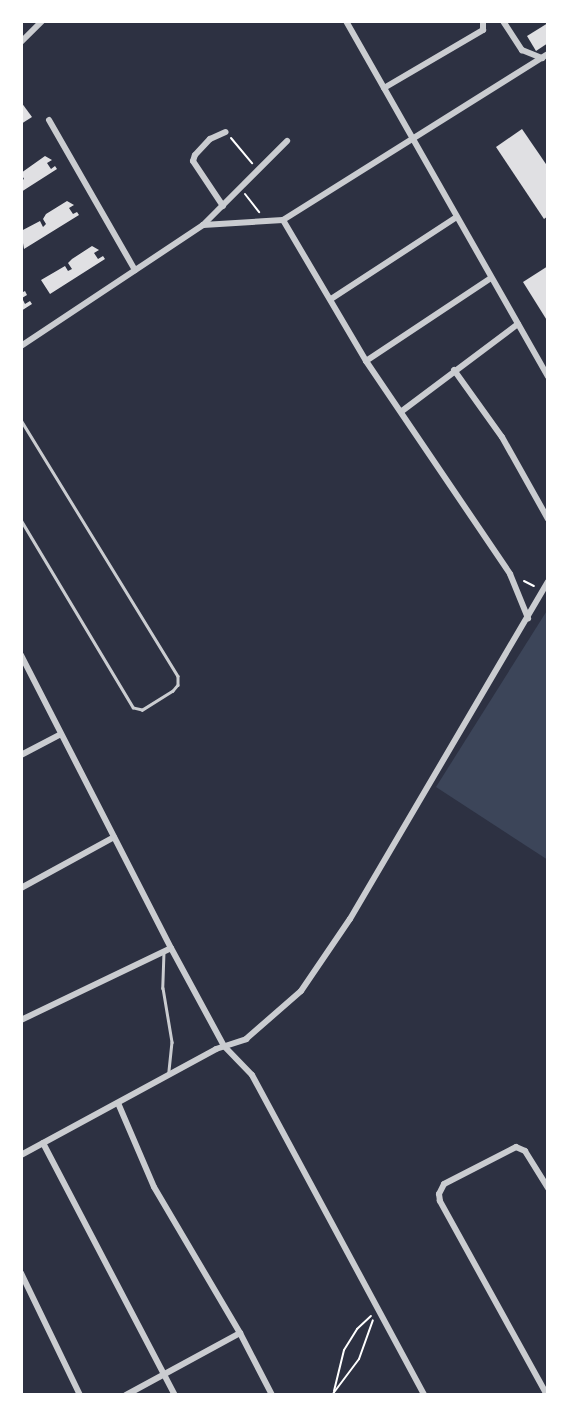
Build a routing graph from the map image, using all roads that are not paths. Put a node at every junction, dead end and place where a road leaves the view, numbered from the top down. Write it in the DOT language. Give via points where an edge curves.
graph roads {
  1 [pos="346,21"];
  2 [pos="484,21"];
  3 [pos="503,21"];
  4 [pos="42,22"];
  5 [pos="21,42"];
  6 [pos="545,56"];
  7 [pos="384,88"];
  8 [pos="49,120"];
  9 [pos="226,132"];
  10 [pos="414,139"];
  11 [pos="287,141"];
  12 [pos="223,205"];
  13 [pos="457,217"];
  14 [pos="283,220"];
  15 [pos="203,225"];
  16 [pos="135,270"];
  17 [pos="491,278"];
  18 [pos="331,299"];
  19 [pos="518,324"];
  20 [pos="21,346"];
  21 [pos="366,361"];
  22 [pos="454,370"];
  23 [pos="548,377"];
  24 [pos="402,411"];
  25 [pos="21,420"];
  26 [pos="548,519"];
  27 [pos="21,521"];
  28 [pos="548,582"];
  29 [pos="528,618"];
  30 [pos="21,655"];
  31 [pos="61,734"];
  32 [pos="21,755"];
  33 [pos="114,837"];
  34 [pos="21,888"];
  35 [pos="167,950"];
  36 [pos="21,1020"];
  37 [pos="224,1046"];
  38 [pos="169,1075"];
  39 [pos="118,1104"];
  40 [pos="43,1143"];
  41 [pos="21,1155"];
  42 [pos="548,1188"];
  43 [pos="21,1273"];
  44 [pos="240,1332"];
  45 [pos="164,1375"];
  46 [pos="80,1395"];
  47 [pos="126,1395"];
  48 [pos="175,1395"];
  49 [pos="272,1395"];
  50 [pos="424,1395"];
  51 [pos="547,1395"];
  1 -- 7 [label="street"];
  2 -- 7 [label="street" via="484,30"];
  3 -- 6 [label="street" via="522,50"];
  4 -- 5 [label="street"];
  6 -- 10 [label="street"];
  7 -- 10 [label="street"];
  8 -- 16 [label="street"];
  9 -- 12 [label="street" via="210,139 193,161"];
  10 -- 13 [label="street"];
  10 -- 14 [label="street"];
  11 -- 12 [label="street"];
  12 -- 15 [label="street"];
  13 -- 17 [label="street"];
  13 -- 18 [label="street"];
  14 -- 15 [label="street"];
  14 -- 18 [label="street"];
  15 -- 16 [label="street"];
  16 -- 20 [label="street"];
  17 -- 19 [label="street"];
  17 -- 21 [label="street"];
  18 -- 21 [label="street"];
  19 -- 22 [label="street"];
  19 -- 23 [label="street"];
  21 -- 24 [label="street"];
  22 -- 24 [label="street"];
  22 -- 26 [label="street" via="502,437"];
  24 -- 29 [label="street" via="510,574"];
  25 -- 27 [label="lane" via="178,676 173,691 142,710 133,708"];
  28 -- 29 [label="street"];
  29 -- 37 [label="street" via="314,974 256,1033"];
  30 -- 31 [label="street"];
  31 -- 32 [label="street"];
  31 -- 33 [label="street"];
  33 -- 34 [label="street"];
  33 -- 35 [label="street"];
  35 -- 36 [label="street"];
  35 -- 37 [label="street"];
  35 -- 38 [label="lane" via="163,988 172,1041"];
  37 -- 38 [label="street"];
  37 -- 50 [label="street" via="253,1075"];
  38 -- 39 [label="street"];
  39 -- 40 [label="street"];
  39 -- 44 [label="street" via="154,1187"];
  40 -- 41 [label="street"];
  40 -- 45 [label="street"];
  42 -- 51 [label="street" via="525,1151 516,1147 444,1184 439,1194"];
  43 -- 46 [label="street"];
  44 -- 45 [label="street"];
  44 -- 49 [label="street"];
  45 -- 47 [label="street"];
  45 -- 48 [label="street"];
}
